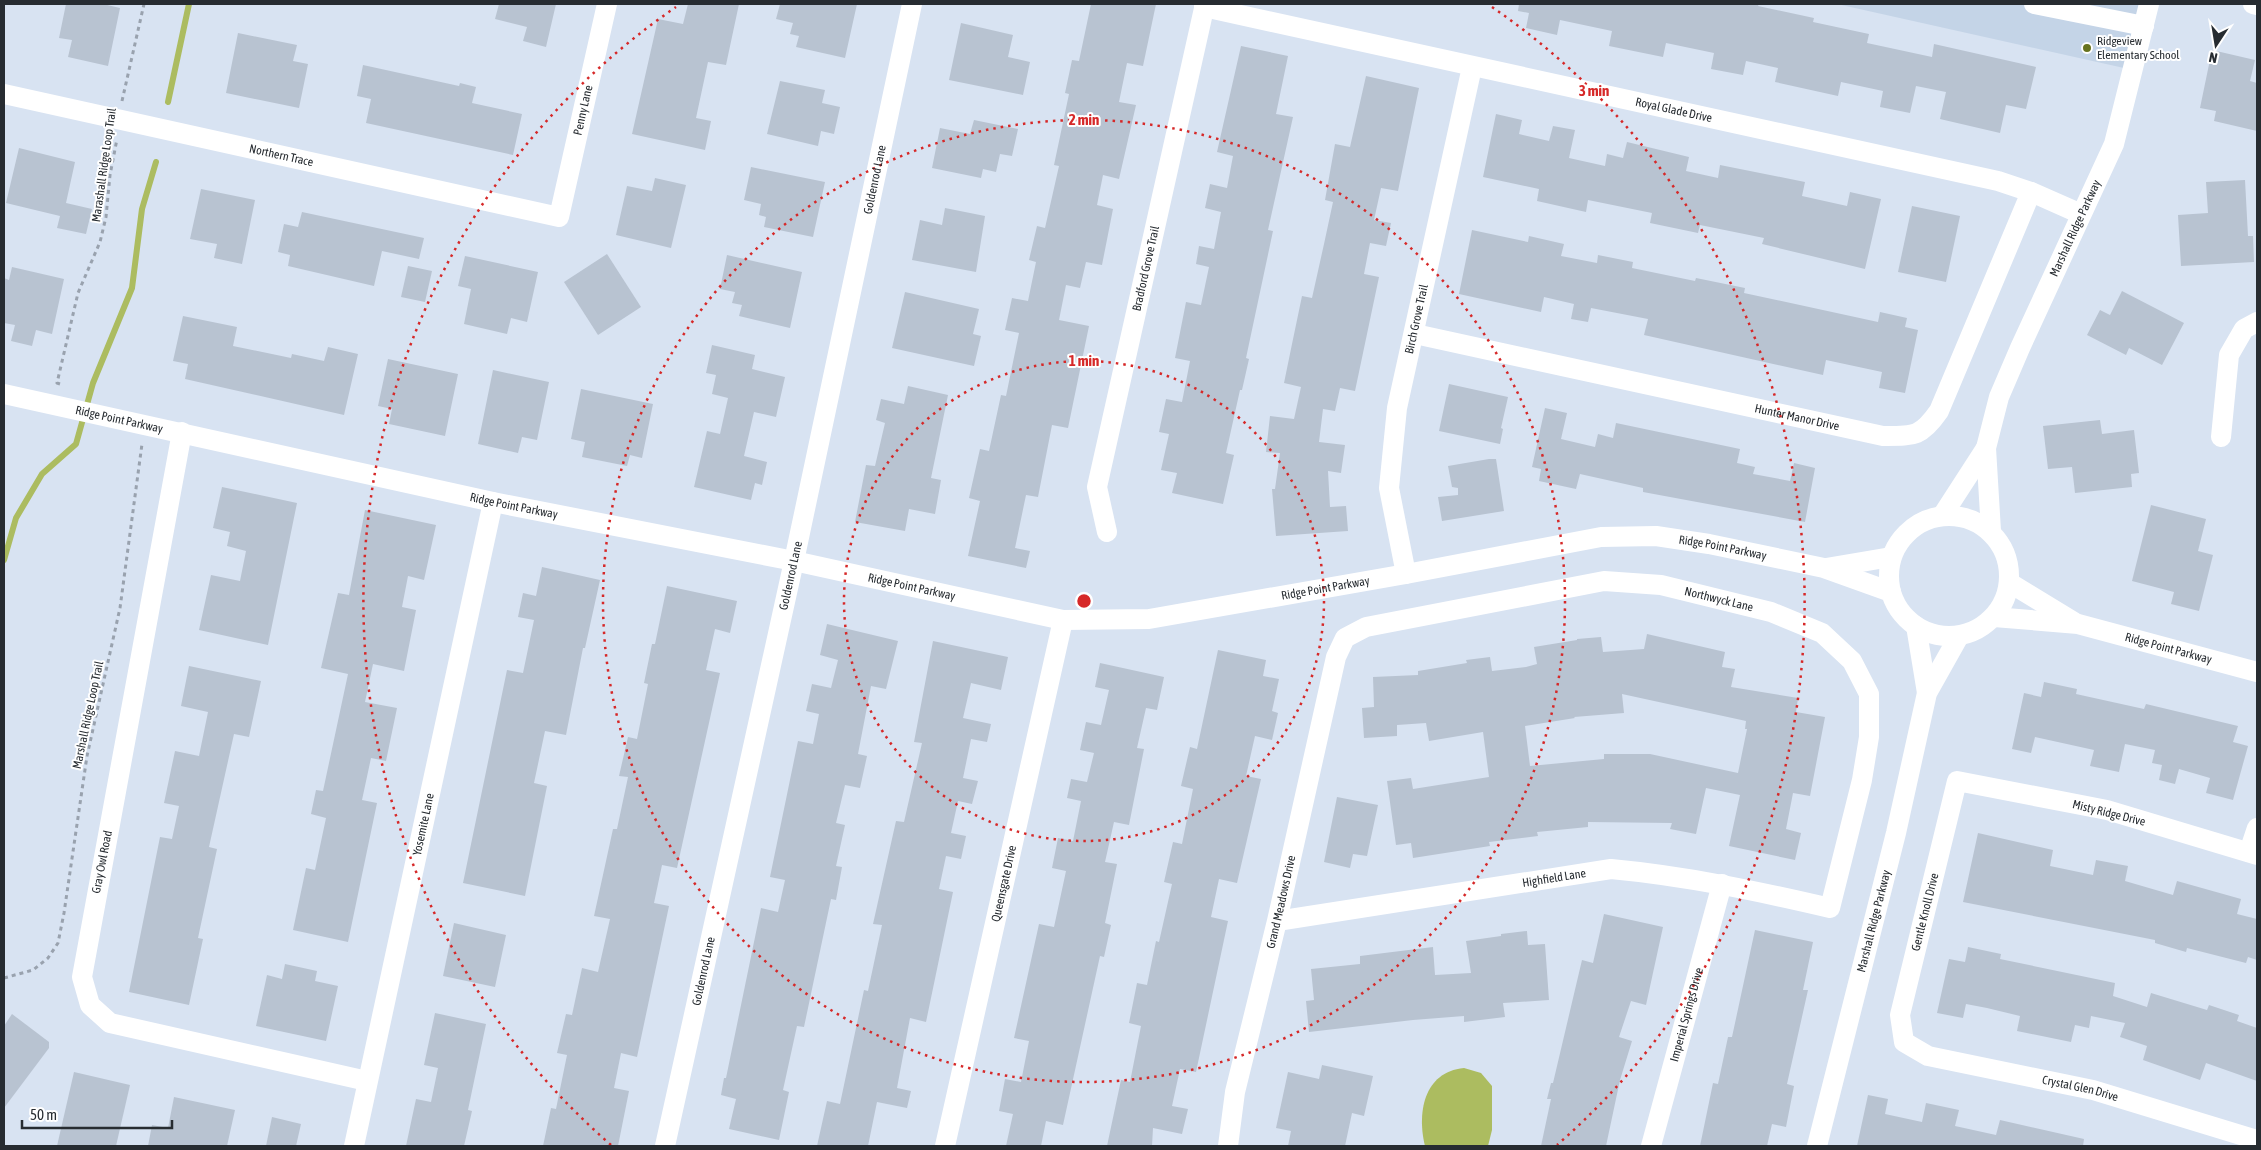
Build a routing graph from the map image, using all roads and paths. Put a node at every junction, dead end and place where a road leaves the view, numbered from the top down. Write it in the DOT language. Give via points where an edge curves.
graph roads {
  1 [pos="144,4"];
  2 [pos="607,4"];
  3 [pos="912,4"];
  4 [pos="2034,4"];
  5 [pos="2149,4"];
  6 [pos="2253,4"];
  7 [pos="1204,5"];
  8 [pos="2257,5"];
  9 [pos="2144,26"];
  10 [pos="1472,67"];
  11 [pos="4,94"];
  12 [pos="118,119"];
  13 [pos="2031,192"];
  14 [pos="2081,214"];
  15 [pos="559,217"];
  16 [pos="2257,322"];
  17 [pos="1415,334"];
  18 [pos="57,384"];
  19 [pos="4,394"];
  20 [pos="145,424"];
  21 [pos="182,432"];
  22 [pos="2221,437"];
  23 [pos="1986,448"];
  24 [pos="493,502"];
  25 [pos="1942,516"];
  26 [pos="1107,532"];
  27 [pos="1991,532"];
  28 [pos="1892,557"];
  29 [pos="794,561"];
  30 [pos="1824,568"];
  31 [pos="1406,574"];
  32 [pos="2010,583"];
  33 [pos="1891,592"];
  34 [pos="1994,617"];
  35 [pos="1063,620"];
  36 [pos="2078,624"];
  37 [pos="1916,626"];
  38 [pos="1959,636"];
  39 [pos="1336,657"];
  40 [pos="2257,672"];
  41 [pos="1927,693"];
  42 [pos="1957,781"];
  43 [pos="2257,828"];
  44 [pos="2253,854"];
  45 [pos="1722,884"];
  46 [pos="1830,908"];
  47 [pos="1277,921"];
  48 [pos="4,978"];
  49 [pos="1904,1042"];
  50 [pos="367,1081"];
  51 [pos="2257,1140"];
  52 [pos="354,1146"];
  53 [pos="665,1146"];
  54 [pos="945,1146"];
  55 [pos="1228,1146"];
  56 [pos="1651,1146"];
  57 [pos="1817,1146"];
  1 -- 12 [label="path, Marashall Ridge Loop Trail"];
  2 -- 15 [label="street, Penny Lane"];
  3 -- 29 [label="street, Goldenrod Lane"];
  4 -- 9 [label="street"];
  5 -- 9 [label="street, Marshall Ridge Parkway"];
  6 -- 8 [label="street"];
  7 -- 10 [label="street, Royal Glade Drive"];
  7 -- 26 [label="street, Bradford Grove Trail" via="1097,487"];
  9 -- 14 [label="street, Marshall Ridge Parkway" via="2114,144"];
  10 -- 13 [label="street, Royal Glade Drive" via="1998,181"];
  10 -- 17 [label="street, Birch Grove Trail"];
  11 -- 12 [label="street, Northern Trace"];
  12 -- 15 [label="street, Northern Trace"];
  12 -- 18 [label="path, Marashall Ridge Loop Trail" via="106,217 100,242 78,293"];
  13 -- 14 [label="street, Royal Glade Drive"];
  13 -- 17 [label="street, Hunter Manor Drive" via="1939,410 1929,425 1913,436 1883,436"];
  14 -- 23 [label="street, Marshall Ridge Parkway" via="1999,397"];
  16 -- 22 [label="street" via="2244,329 2229,355"];
  17 -- 31 [label="street, Birch Grove Trail" via="1397,408 1390,488"];
  19 -- 20 [label="street, Ridge Point Parkway"];
  20 -- 21 [label="street, Ridge Point Parkway"];
  20 -- 48 [label="path, Marshall Ridge Loop Trail" via="120,608 87,756 58,943 48,958 33,970"];
  21 -- 24 [label="street, Ridge Point Parkway"];
  21 -- 50 [label="street, Gray Owl Road" via="87,939 82,977 87,995 90,1004 110,1023"];
  23 -- 25 [label="street, Marshall Ridge Parkway"];
  23 -- 27 [label="street, Marshall Ridge Parkway"];
  24 -- 29 [label="street, Ridge Point Parkway"];
  24 -- 50 [label="street, Yosemite Lane"];
  25 -- 27 [label="street" via="1968,519"];
  25 -- 28 [label="street" via="1914,526"];
  27 -- 32 [label="street" via="2006,554"];
  28 -- 30 [label="street"];
  28 -- 33 [label="street" via="1889,569"];
  29 -- 35 [label="street, Ridge Point Parkway"];
  29 -- 53 [label="street, Goldenrod Lane"];
  30 -- 31 [label="street, Ridge Point Parkway" via="1709,544 1647,536 1601,536"];
  30 -- 33 [label="street"];
  31 -- 35 [label="street, Ridge Point Parkway" via="1149,619"];
  32 -- 34 [label="street" via="2005,601"];
  32 -- 36 [label="street"];
  33 -- 37 [label="street" via="1900,611"];
  34 -- 36 [label="street"];
  34 -- 38 [label="street" via="1984,626"];
  35 -- 54 [label="street, Queensgate Drive"];
  36 -- 40 [label="street, Ridge Point Parkway"];
  37 -- 38 [label="street" via="1936,634"];
  37 -- 41 [label="street, Marshall Ridge Parkway"];
  38 -- 41 [label="street, Marshall Ridge Parkway"];
  39 -- 46 [label="street, Northwyck Lane" via="1345,638 1366,627 1604,582 1661,585 1771,612 1822,633 1852,661 1869,694 1869,737 1862,780"];
  39 -- 47 [label="street, Grand Meadows Drive"];
  41 -- 57 [label="street, Marshall Ridge Parkway" via="1896,833"];
  42 -- 44 [label="street, Misty Ridge Drive" via="2107,810"];
  42 -- 49 [label="street, Gentle Knoll Drive" via="1900,1015"];
  43 -- 44 [label="street"];
  45 -- 46 [label="street, Highfield Lane"];
  45 -- 47 [label="street, Highfield Lane" via="1611,869"];
  45 -- 56 [label="street, Imperial Springs Drive"];
  47 -- 55 [label="street, Grand Meadows Drive" via="1235,1092"];
  49 -- 51 [label="street, Crystal Glen Drive" via="1928,1056 2093,1090"];
  50 -- 52 [label="street, Yosemite Lane"];
}
